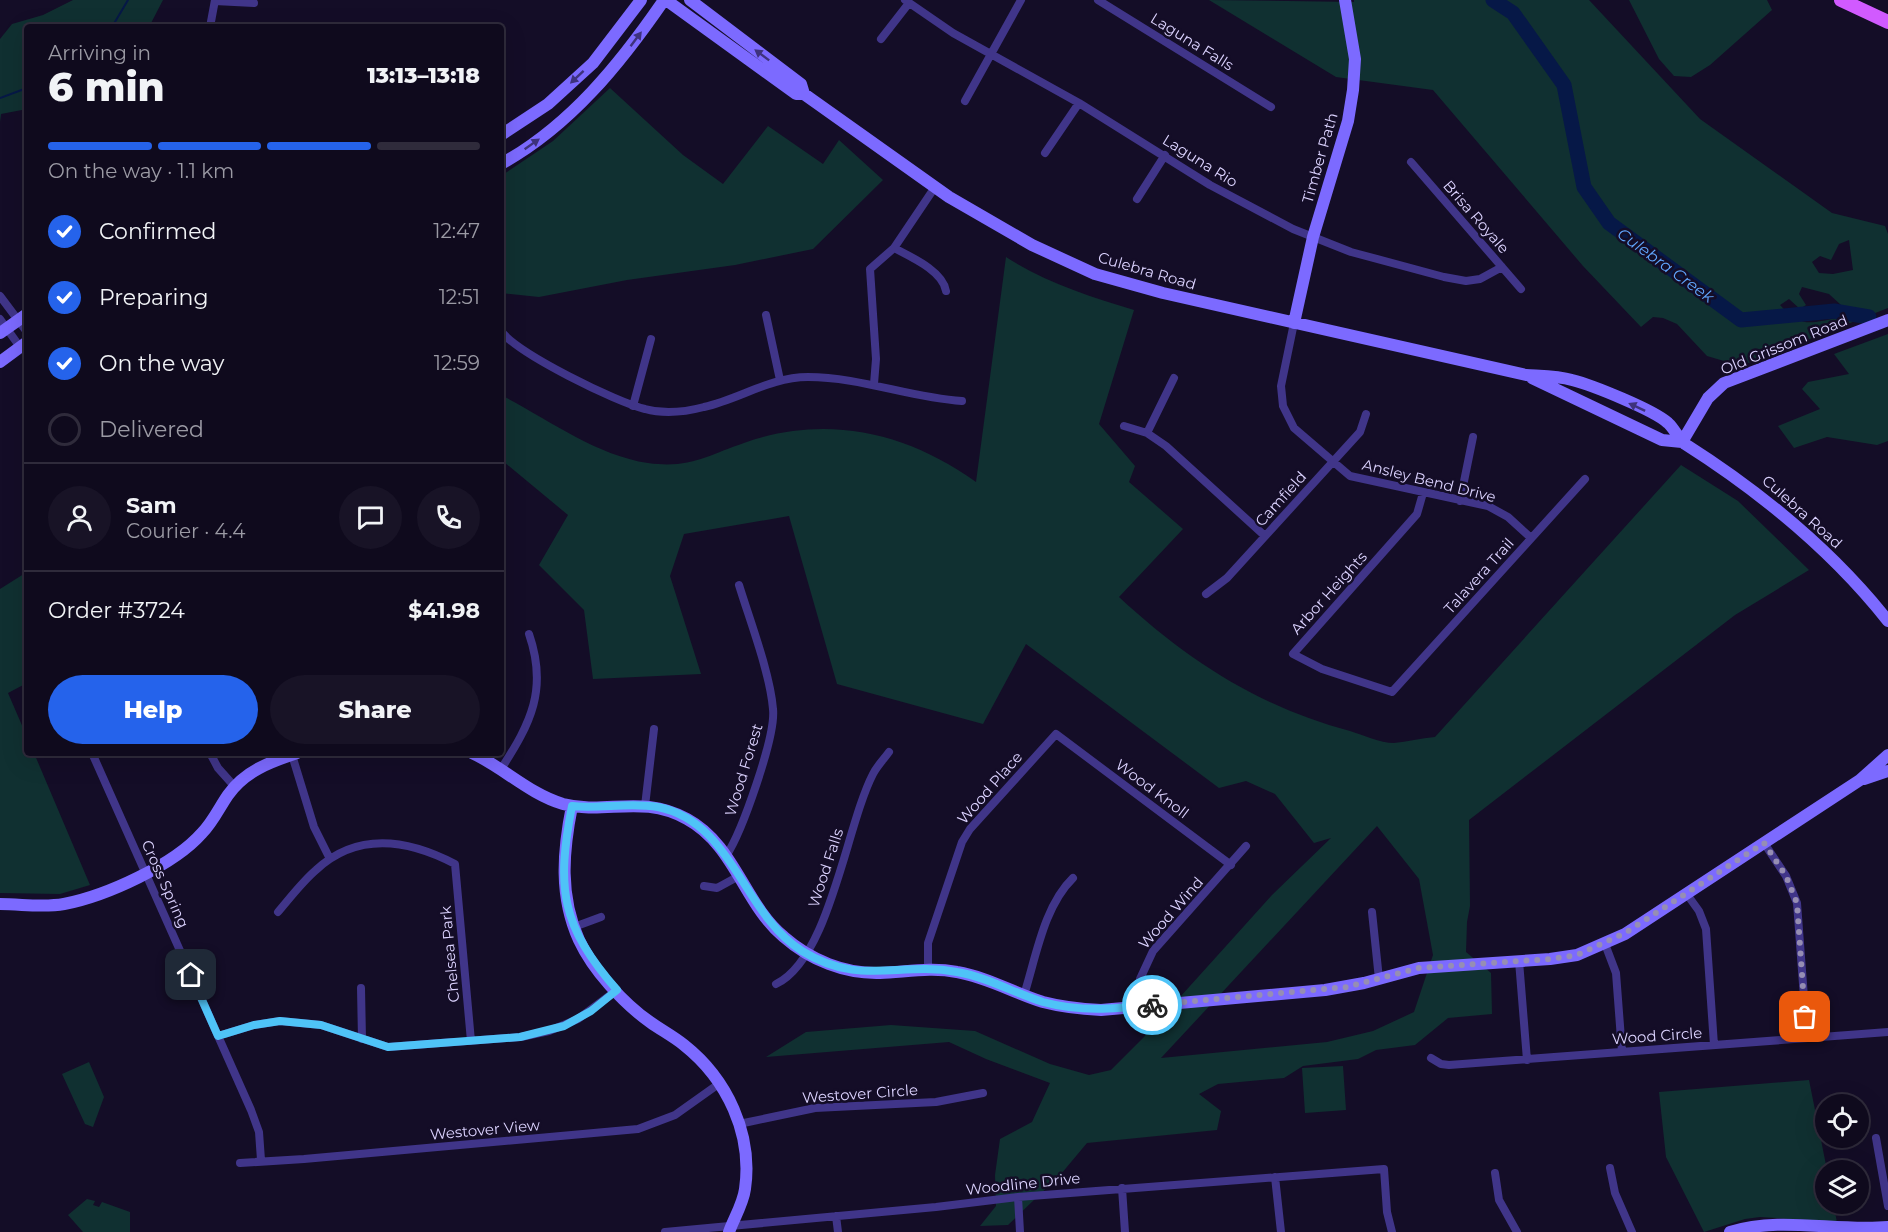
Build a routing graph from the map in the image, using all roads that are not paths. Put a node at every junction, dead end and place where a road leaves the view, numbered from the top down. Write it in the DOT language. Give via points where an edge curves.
graph roads {
  1 [pos="641,0"];
  2 [pos="665,0"];
  3 [pos="690,0"];
  4 [pos="1021,0"];
  5 [pos="1098,0"];
  6 [pos="1345,0"];
  7 [pos="1840,0"];
  8 [pos="215,1"];
  9 [pos="907,1"];
  10 [pos="254,3"];
  11 [pos="1888,20"];
  12 [pos="211,24"];
  13 [pos="881,39"];
  14 [pos="992,54"];
  15 [pos="593,63"];
  16 [pos="606,76"];
  17 [pos="804,93"];
  18 [pos="965,101"];
  19 [pos="1079,104"];
  20 [pos="1271,107"];
  21 [pos="504,133"];
  22 [pos="1045,153"];
  23 [pos="1165,155"];
  24 [pos="504,162"];
  25 [pos="1411,162"];
  26 [pos="935,187"];
  27 [pos="1137,199"];
  28 [pos="1313,237"];
  29 [pos="894,248"];
  30 [pos="1502,267"];
  31 [pos="1521,289"];
  32 [pos="946,291"];
  33 [pos="0,296"];
  34 [pos="766,315"];
  35 [pos="23,317"];
  36 [pos="1888,320"];
  37 [pos="1294,323"];
  38 [pos="2,326"];
  39 [pos="504,334"];
  40 [pos="651,339"];
  41 [pos="23,345"];
  42 [pos="0,362"];
  43 [pos="1526,375"];
  44 [pos="1174,378"];
  45 [pos="780,380"];
  46 [pos="874,384"];
  47 [pos="962,401"];
  48 [pos="633,406"];
  49 [pos="1366,414"];
  50 [pos="1124,426"];
  51 [pos="1147,433"];
  52 [pos="1473,437"];
  53 [pos="1682,442"];
  54 [pos="1332,462"];
  55 [pos="1585,479"];
  56 [pos="1423,493"];
  57 [pos="1460,501"];
  58 [pos="1265,536"];
  59 [pos="1532,538"];
  60 [pos="740,585"];
  61 [pos="1206,594"];
  62 [pos="1888,621"];
  63 [pos="529,634"];
  64 [pos="1392,692"];
  65 [pos="654,729"];
  66 [pos="1056,734"];
  67 [pos="889,752"];
  68 [pos="1888,755"];
  69 [pos="93,756"];
  70 [pos="212,756"];
  71 [pos="290,756"];
  72 [pos="296,756"];
  73 [pos="477,756"];
  74 [pos="501,769"];
  75 [pos="1888,771"];
  76 [pos="1860,780"];
  77 [pos="235,787"];
  78 [pos="572,806"];
  79 [pos="645,806"];
  80 [pos="1764,843"];
  81 [pos="1246,846"];
  82 [pos="726,856"];
  83 [pos="330,859"];
  84 [pos="1232,865"];
  85 [pos="145,873"];
  86 [pos="739,876"];
  87 [pos="1073,878"];
  88 [pos="704,886"];
  89 [pos="1686,893"];
  90 [pos="0,904"];
  91 [pos="278,912"];
  92 [pos="1372,912"];
  93 [pos="601,917"];
  94 [pos="574,927"];
  95 [pos="1605,944"];
  96 [pos="805,953"];
  97 [pos="1519,961"];
  98 [pos="928,969"];
  99 [pos="1379,979"];
  100 [pos="776,984"];
  101 [pos="361,988"];
  102 [pos="617,990"];
  103 [pos="1024,995"];
  104 [pos="1139,1006"];
  105 [pos="1888,1032"];
  106 [pos="218,1036"];
  107 [pos="1807,1038"];
  108 [pos="362,1039"];
  109 [pos="471,1041"];
  110 [pos="1714,1045"];
  111 [pos="1622,1052"];
  112 [pos="1431,1058"];
  113 [pos="1527,1060"];
  114 [pos="720,1083"];
  115 [pos="982,1093"];
  116 [pos="739,1124"];
  117 [pos="1876,1138"];
  118 [pos="261,1160"];
  119 [pos="240,1163"];
  120 [pos="1610,1168"];
  121 [pos="1495,1173"];
  122 [pos="1275,1177"];
  123 [pos="1122,1188"];
  124 [pos="1018,1197"];
  125 [pos="1888,1206"];
  126 [pos="836,1216"];
  127 [pos="1888,1227"];
  128 [pos="730,1229"];
  129 [pos="1789,1229"];
  130 [pos="665,1232"];
  131 [pos="838,1232"];
  132 [pos="1020,1232"];
  133 [pos="1125,1232"];
  134 [pos="1281,1232"];
  135 [pos="1392,1232"];
  136 [pos="1517,1232"];
  137 [pos="1632,1232"];
  138 [pos="1730,1232"];
  1 -- 15 [label="street"];
  16 -- 2 [label="street, one-way"];
  2 -- 17 [label="street, Culebra Road" via="796,94"];
  17 -- 3 [label="street, Culebra Road, one-way" via="801,84"];
  4 -- 14 [label="street"];
  5 -- 20 [label="street, Laguna Falls"];
  6 -- 28 [label="street, Timber Path" via="1355,59 1353,90 1348,121"];
  7 -- 11 [label="main road"];
  8 -- 10 [label="street"];
  8 -- 12 [label="street"];
  9 -- 13 [label="street"];
  9 -- 14 [label="street, Laguna Rio"];
  14 -- 18 [label="street"];
  14 -- 19 [label="street, Laguna Rio"];
  15 -- 16 [label="street"];
  15 -- 21 [label="street, one-way" via="548,104"];
  24 -- 16 [label="street, one-way" via="562,121"];
  17 -- 26 [label="street, Culebra Road"];
  19 -- 22 [label="street"];
  19 -- 23 [label="street, Laguna Rio"];
  23 -- 27 [label="street"];
  23 -- 28 [label="street, Laguna Rio" via="1248,207"];
  25 -- 30 [label="street, Brisa Royale"];
  26 -- 29 [label="street"];
  26 -- 37 [label="street, Culebra Road" via="1028,243 1095,273"];
  28 -- 30 [label="street, Laguna Rio" via="1390,264 1466,281 1480,279"];
  28 -- 37 [label="street, Timber Path"];
  29 -- 32 [label="street" via="945,283"];
  29 -- 46 [label="street" via="870,269"];
  30 -- 31 [label="street, Brisa Royale"];
  33 -- 35 [label="street"];
  34 -- 45 [label="street"];
  35 -- 38 [label="street"];
  36 -- 53 [label="street, Old Grissom Road" via="1724,383 1708,398"];
  37 -- 43 [label="street, Culebra Road"];
  37 -- 54 [label="street, Ansley Bend Drive" via="1281,380 1283,406 1294,428"];
  38 -- 41 [label="street"];
  39 -- 48 [label="street" via="521,349"];
  40 -- 48 [label="street"];
  41 -- 42 [label="street"];
  43 -- 53 [label="street, Culebra Road" via="1662,440"];
  53 -- 43 [label="street, Culebra Road, one-way" via="1668,422 1593,387 1570,379"];
  44 -- 51 [label="street"];
  45 -- 46 [label="street" via="808,377"];
  45 -- 48 [label="street" via="705,407 662,412"];
  46 -- 47 [label="street"];
  49 -- 54 [label="street, Camfield" via="1359,432"];
  50 -- 51 [label="street"];
  51 -- 58 [label="street"];
  52 -- 57 [label="street"];
  53 -- 62 [label="street, Culebra Road" via="1779,509 1851,578"];
  54 -- 56 [label="street, Ansley Bend Drive" via="1359,479"];
  54 -- 58 [label="street, Camfield"];
  55 -- 59 [label="street, Talavera Trail"];
  56 -- 57 [label="street, Ansley Bend Drive"];
  56 -- 64 [label="street, Arbor Heights" via="1417,514 1293,654 1322,669"];
  57 -- 59 [label="street, Ansley Bend Drive" via="1496,510"];
  58 -- 61 [label="street, Camfield" via="1227,578"];
  59 -- 64 [label="street, Talavera Trail"];
  60 -- 82 [label="street, Wood Forest" via="771,694 773,722 739,834"];
  63 -- 74 [label="street" via="537,672 533,709"];
  65 -- 79 [label="street"];
  66 -- 84 [label="street, Wood Knoll"];
  66 -- 98 [label="street, Wood Place" via="962,842 928,943"];
  67 -- 96 [label="street, Wood Falls" via="867,787 825,916"];
  68 -- 76 [label="street"];
  69 -- 85 [label="street, Cross Spring"];
  70 -- 77 [label="street"];
  71 -- 77 [label="street" via="257,769"];
  72 -- 83 [label="street" via="314,827"];
  73 -- 74 [label="street"];
  74 -- 78 [label="street" via="542,796"];
  75 -- 76 [label="street"];
  76 -- 80 [label="street"];
  77 -- 85 [label="street" via="193,843"];
  78 -- 79 [label="street"];
  78 -- 94 [label="street" via="563,870"];
  79 -- 82 [label="street" via="669,810 690,820 709,834"];
  80 -- 89 [label="street"];
  80 -- 107 [label="street" via="1789,882 1797,903"];
  81 -- 84 [label="street, Wood Wind"];
  82 -- 86 [label="street"];
  83 -- 91 [label="street" via="314,871"];
  83 -- 109 [label="street, Chelsea Park" via="364,845 387,843 421,848 455,864"];
  84 -- 104 [label="street, Wood Wind" via="1153,951 1140,979"];
  85 -- 90 [label="street" via="64,904"];
  85 -- 106 [label="street, Cross Spring"];
  86 -- 88 [label="street" via="717,888"];
  86 -- 96 [label="street" via="771,925"];
  87 -- 103 [label="street" via="1051,911"];
  89 -- 95 [label="street"];
  89 -- 110 [label="street" via="1706,928"];
  92 -- 99 [label="street"];
  93 -- 94 [label="street"];
  94 -- 102 [label="street" via="585,952"];
  95 -- 97 [label="street" via="1570,956"];
  95 -- 111 [label="street" via="1616,973"];
  96 -- 98 [label="street" via="834,966 864,972"];
  96 -- 100 [label="street, Wood Falls" via="794,971"];
  97 -- 99 [label="street" via="1419,968"];
  97 -- 113 [label="street"];
  98 -- 103 [label="street" via="976,976"];
  99 -- 104 [label="street" via="1325,990"];
  101 -- 108 [label="street"];
  102 -- 109 [label="street" via="591,1011 557,1029"];
  102 -- 114 [label="street" via="649,1021 696,1055"];
  103 -- 104 [label="street" via="1082,1009"];
  105 -- 107 [label="street, Wood Circle"];
  106 -- 108 [label="street" via="254,1025 292,1022 321,1025"];
  106 -- 118 [label="street, Cross Spring" via="259,1132"];
  107 -- 110 [label="street, Wood Circle"];
  108 -- 109 [label="street" via="401,1047"];
  110 -- 111 [label="street, Wood Circle"];
  111 -- 113 [label="street, Wood Circle"];
  112 -- 113 [label="street, Wood Circle" via="1449,1065"];
  114 -- 116 [label="street"];
  114 -- 118 [label="street, Westover View" via="675,1115 638,1129"];
  115 -- 116 [label="street, Westover Circle" via="936,1102 815,1108"];
  116 -- 128 [label="street" via="745,1154 745,1191"];
  117 -- 125 [label="street"];
  118 -- 119 [label="street, Westover View"];
  120 -- 137 [label="street" via="1615,1193"];
  121 -- 136 [label="street" via="1499,1200"];
  122 -- 123 [label="street, Woodline Drive"];
  122 -- 134 [label="street"];
  122 -- 135 [label="street, Woodline Drive" via="1384,1169"];
  123 -- 124 [label="street, Woodline Drive"];
  123 -- 133 [label="street"];
  124 -- 126 [label="street, Woodline Drive"];
  124 -- 132 [label="street"];
  126 -- 128 [label="street, Woodline Drive"];
  126 -- 131 [label="street"];
  127 -- 129 [label="street"];
  128 -- 130 [label="street, Woodline Drive"];
  129 -- 138 [label="street" via="1766,1225"];
}
